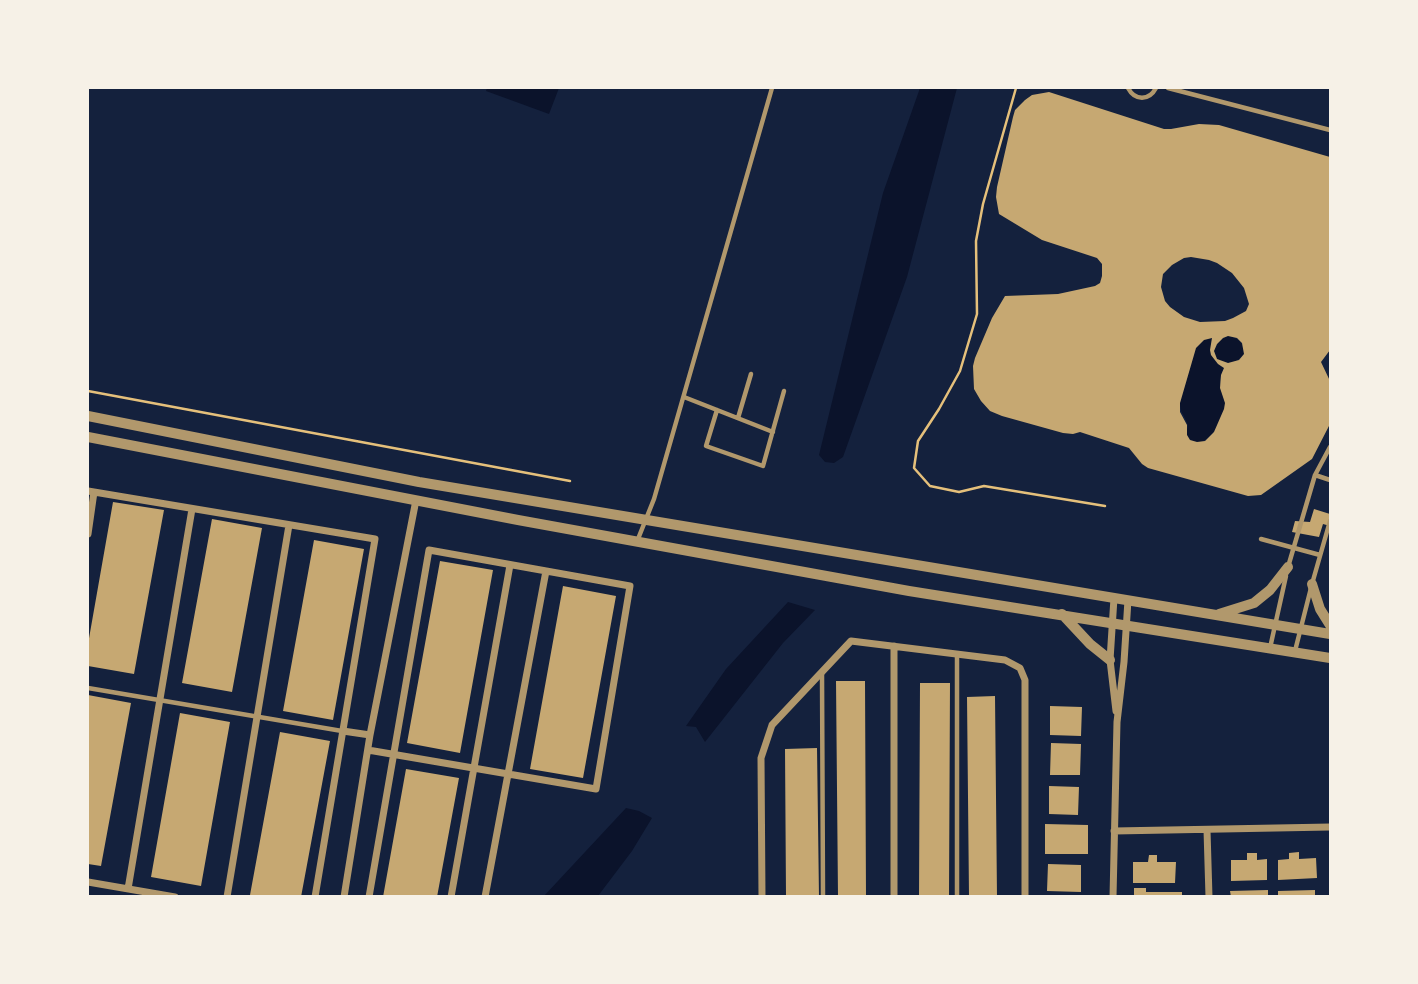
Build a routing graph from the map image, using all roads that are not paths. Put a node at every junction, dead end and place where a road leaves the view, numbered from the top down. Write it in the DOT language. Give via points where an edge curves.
graph roads {
  1 [pos="772,88"];
  2 [pos="1128,88"];
  3 [pos="1156,88"];
  4 [pos="1168,88"];
  5 [pos="1331,130"];
  6 [pos="751,374"];
  7 [pos="784,391"];
  8 [pos="684,397"];
  9 [pos="717,410"];
  10 [pos="88,416"];
  11 [pos="738,418"];
  12 [pos="774,432"];
  13 [pos="88,437"];
  14 [pos="1331,447"];
  15 [pos="1315,475"];
  16 [pos="1331,480"];
  17 [pos="91,492"];
  18 [pos="416,500"];
  19 [pos="191,509"];
  20 [pos="645,520"];
  21 [pos="1331,520"];
  22 [pos="289,525"];
  23 [pos="88,534"];
  24 [pos="1261,539"];
  25 [pos="638,542"];
  26 [pos="1294,548"];
  27 [pos="1320,555"];
  28 [pos="510,565"];
  29 [pos="1288,567"];
  30 [pos="546,570"];
  31 [pos="1312,584"];
  32 [pos="1114,598"];
  33 [pos="1128,600"];
  34 [pos="1062,614"];
  35 [pos="1216,614"];
  36 [pos="1112,622"];
  37 [pos="1274,624"];
  38 [pos="1127,625"];
  39 [pos="1331,625"];
  40 [pos="1300,629"];
  41 [pos="1331,634"];
  42 [pos="894,646"];
  43 [pos="1270,648"];
  44 [pos="1295,652"];
  45 [pos="957,655"];
  46 [pos="1331,658"];
  47 [pos="1110,660"];
  48 [pos="822,672"];
  49 [pos="88,688"];
  50 [pos="159,701"];
  51 [pos="257,717"];
  52 [pos="1117,722"];
  53 [pos="343,731"];
  54 [pos="370,735"];
  55 [pos="368,750"];
  56 [pos="394,754"];
  57 [pos="475,768"];
  58 [pos="508,774"];
  59 [pos="1331,827"];
  60 [pos="1207,830"];
  61 [pos="1114,831"];
  62 [pos="88,882"];
  63 [pos="128,889"];
  64 [pos="175,897"];
  65 [pos="227,897"];
  66 [pos="315,897"];
  67 [pos="344,897"];
  68 [pos="369,897"];
  69 [pos="451,897"];
  70 [pos="485,897"];
  71 [pos="762,897"];
  72 [pos="823,897"];
  73 [pos="894,897"];
  74 [pos="957,897"];
  75 [pos="1026,897"];
  76 [pos="1113,897"];
  77 [pos="1209,897"];
  1 -- 8 [label="lane"];
  2 -- 3 [label="lane" via="1144,98"];
  4 -- 5 [label="lane"];
  6 -- 11 [label="lane"];
  7 -- 12 [label="lane"];
  8 -- 9 [label="lane"];
  8 -- 20 [label="lane"];
  9 -- 11 [label="lane"];
  9 -- 12 [label="lane" via="706,446 763,466"];
  10 -- 20 [label="street" via="419,482"];
  11 -- 12 [label="lane"];
  13 -- 18 [label="street"];
  14 -- 15 [label="lane"];
  15 -- 16 [label="lane"];
  15 -- 26 [label="lane"];
  17 -- 19 [label="street"];
  17 -- 23 [label="street"];
  18 -- 25 [label="street"];
  18 -- 54 [label="street"];
  19 -- 22 [label="street"];
  19 -- 50 [label="street"];
  20 -- 25 [label="lane"];
  20 -- 32 [label="street"];
  21 -- 27 [label="lane"];
  22 -- 51 [label="street"];
  22 -- 53 [label="street" via="375,539"];
  24 -- 26 [label="lane"];
  25 -- 34 [label="street"];
  26 -- 27 [label="lane"];
  26 -- 29 [label="lane"];
  27 -- 31 [label="lane"];
  28 -- 30 [label="street"];
  28 -- 56 [label="street" via="429,550"];
  28 -- 57 [label="street"];
  29 -- 35 [label="street" via="1254,603"];
  29 -- 37 [label="lane"];
  30 -- 58 [label="street"];
  30 -- 58 [label="street" via="630,586 596,789"];
  31 -- 39 [label="street"];
  31 -- 40 [label="lane"];
  32 -- 33 [label="street"];
  32 -- 36 [label="street"];
  33 -- 35 [label="street"];
  33 -- 38 [label="street"];
  34 -- 36 [label="street"];
  34 -- 47 [label="street"];
  35 -- 37 [label="street"];
  36 -- 38 [label="street"];
  36 -- 47 [label="street"];
  37 -- 40 [label="street"];
  37 -- 43 [label="lane"];
  38 -- 43 [label="street"];
  38 -- 52 [label="street"];
  40 -- 41 [label="street"];
  40 -- 44 [label="lane"];
  42 -- 45 [label="street"];
  42 -- 48 [label="street" via="851,641"];
  42 -- 73 [label="street"];
  43 -- 44 [label="street"];
  44 -- 46 [label="street"];
  45 -- 74 [label="lane"];
  45 -- 75 [label="street" via="1005,660 1020,668 1025,680"];
  47 -- 52 [label="street"];
  48 -- 71 [label="street" via="772,724 761,758"];
  48 -- 72 [label="lane"];
  49 -- 50 [label="lane"];
  50 -- 51 [label="lane"];
  50 -- 63 [label="street"];
  51 -- 53 [label="lane"];
  51 -- 65 [label="street"];
  52 -- 61 [label="street"];
  53 -- 54 [label="street"];
  53 -- 66 [label="street"];
  54 -- 55 [label="street"];
  55 -- 56 [label="street"];
  55 -- 67 [label="street"];
  56 -- 57 [label="street"];
  56 -- 68 [label="street"];
  57 -- 58 [label="street"];
  57 -- 69 [label="street"];
  58 -- 70 [label="street"];
  59 -- 60 [label="street"];
  60 -- 61 [label="street"];
  60 -- 77 [label="street"];
  61 -- 76 [label="street"];
  62 -- 63 [label="street"];
  63 -- 64 [label="street"];
}
